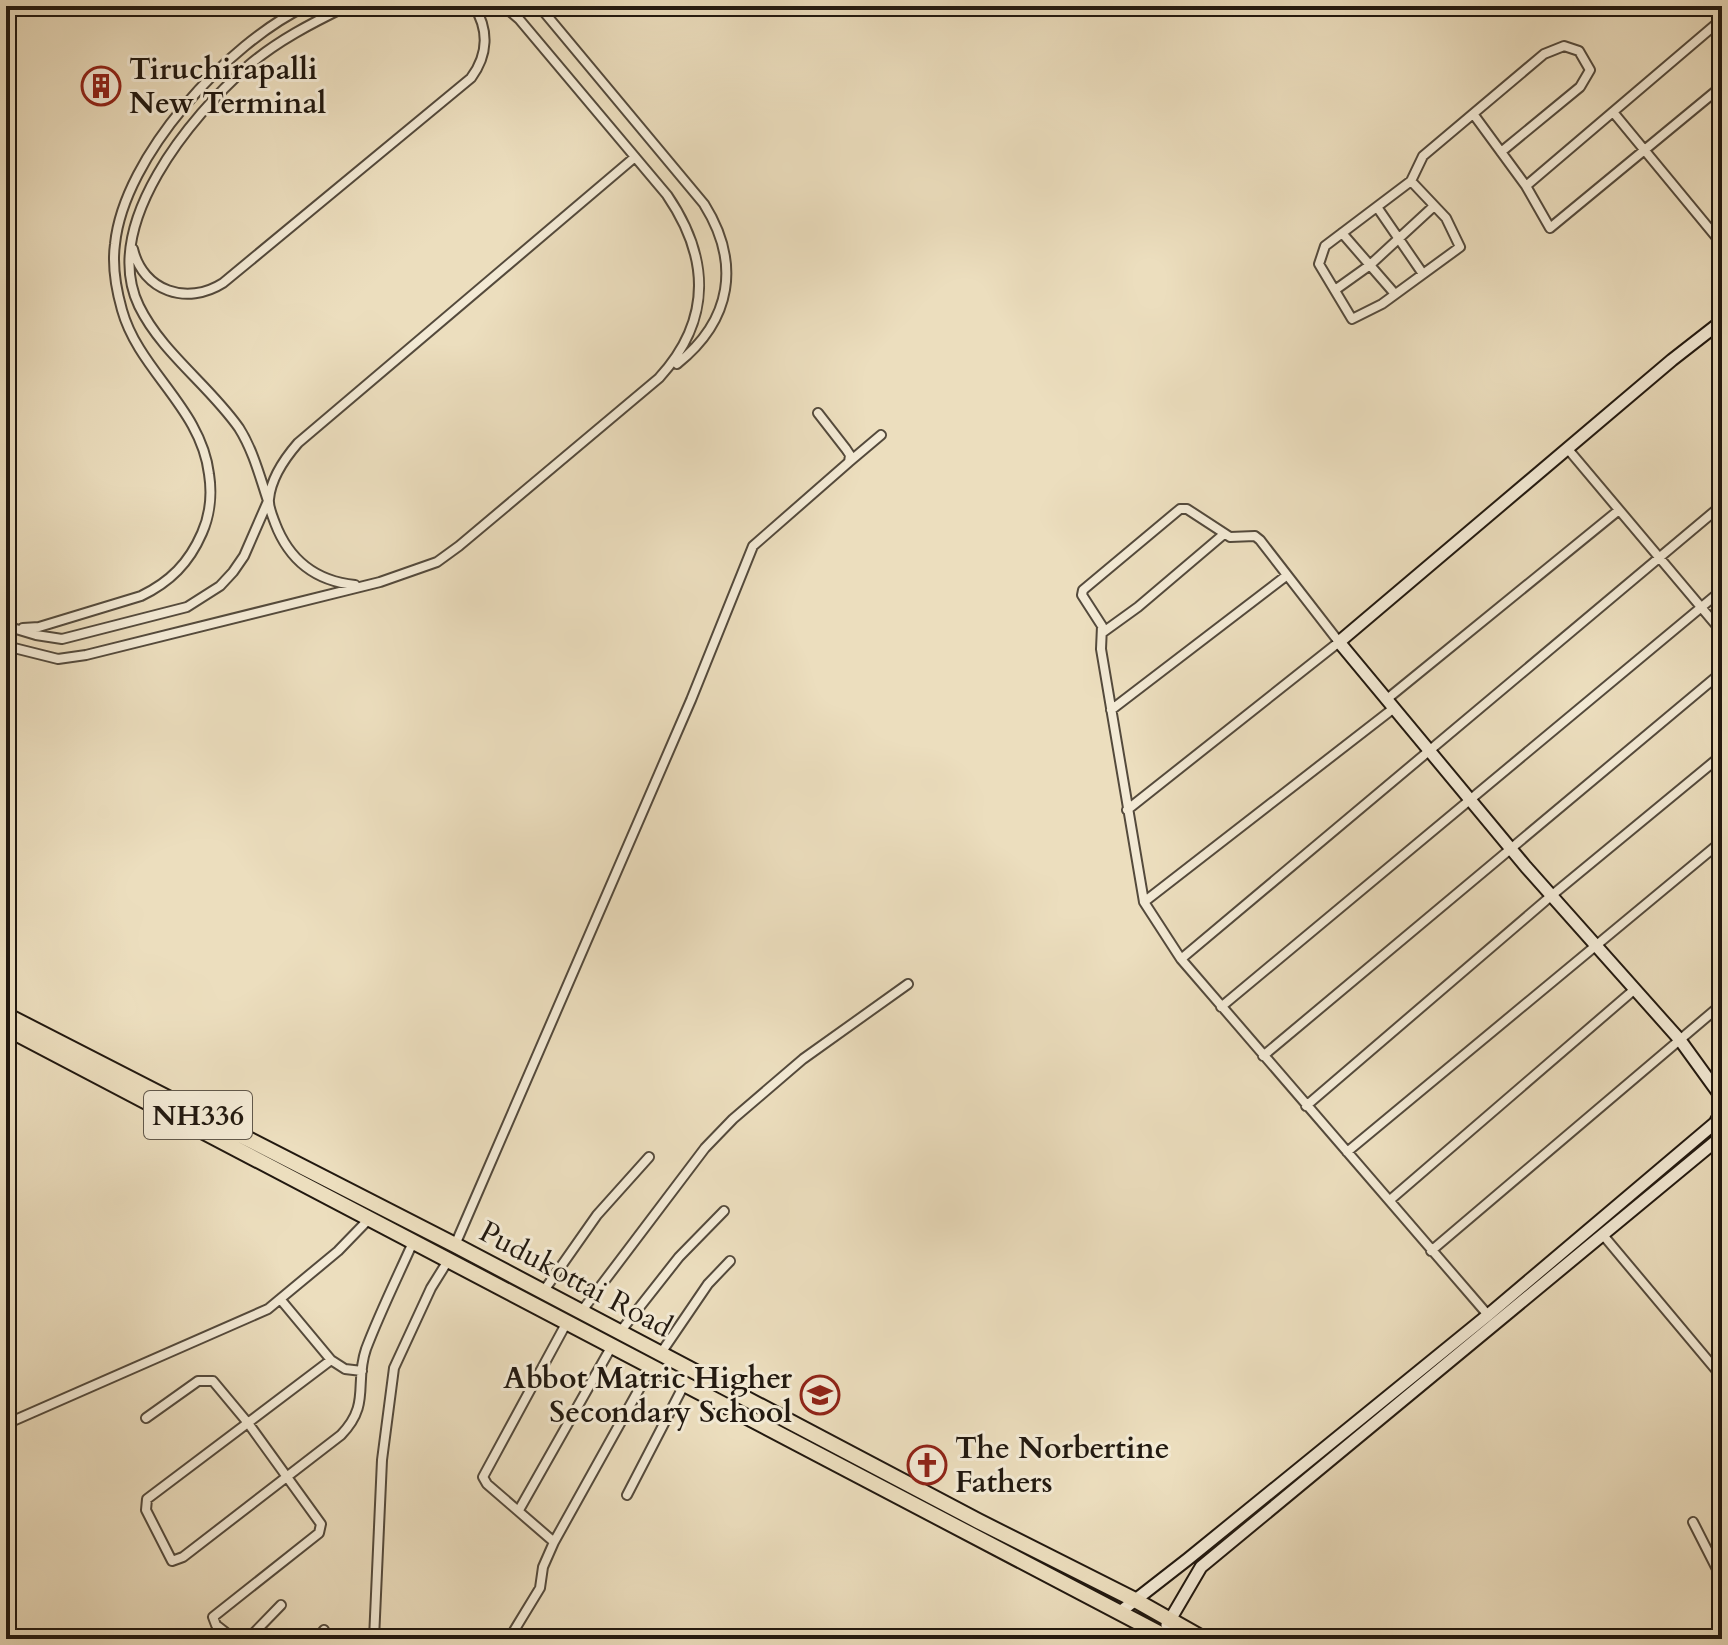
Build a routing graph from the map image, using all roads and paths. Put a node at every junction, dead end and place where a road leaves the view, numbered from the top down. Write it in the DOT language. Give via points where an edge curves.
graph roads {
  1 [pos="306,6"];
  2 [pos="347,6"];
  3 [pos="474,6"];
  4 [pos="504,6"];
  5 [pos="539,6"];
  6 [pos="1722,19"];
  7 [pos="1722,86"];
  8 [pos="1613,112"];
  9 [pos="1474,115"];
  10 [pos="1645,151"];
  11 [pos="1501,152"];
  12 [pos="635,157"];
  13 [pos="1411,181"];
  14 [pos="1526,186"];
  15 [pos="1434,206"];
  16 [pos="1377,207"];
  17 [pos="134,224"];
  18 [pos="1342,233"];
  19 [pos="1400,240"];
  20 [pos="1722,244"];
  21 [pos="1370,265"];
  22 [pos="1423,274"];
  23 [pos="1335,290"];
  24 [pos="1395,294"];
  25 [pos="1722,321"];
  26 [pos="659,378"];
  27 [pos="818,413"];
  28 [pos="881,435"];
  29 [pos="1567,448"];
  30 [pos="849,462"];
  31 [pos="268,501"];
  32 [pos="1722,505"];
  33 [pos="1619,510"];
  34 [pos="1224,534"];
  35 [pos="1659,558"];
  36 [pos="1286,576"];
  37 [pos="380,582"];
  38 [pos="1722,590"];
  39 [pos="1701,608"];
  40 [pos="6,625"];
  41 [pos="1722,632"];
  42 [pos="1102,633"];
  43 [pos="1339,642"];
  44 [pos="6,646"];
  45 [pos="1722,672"];
  46 [pos="1390,704"];
  47 [pos="1111,710"];
  48 [pos="1429,750"];
  49 [pos="1722,755"];
  50 [pos="1470,799"];
  51 [pos="1127,810"];
  52 [pos="1722,841"];
  53 [pos="1511,849"];
  54 [pos="1551,896"];
  55 [pos="1144,902"];
  56 [pos="1596,946"];
  57 [pos="1181,959"];
  58 [pos="908,984"];
  59 [pos="1635,989"];
  60 [pos="1722,1004"];
  61 [pos="1221,1007"];
  62 [pos="6,1015"];
  63 [pos="6,1028"];
  64 [pos="1680,1040"];
  65 [pos="1263,1056"];
  66 [pos="1722,1099"];
  67 [pos="1306,1106"];
  68 [pos="1722,1110"];
  69 [pos="1722,1136"];
  70 [pos="1347,1152"];
  71 [pos="649,1157"];
  72 [pos="1390,1200"];
  73 [pos="724,1211"];
  74 [pos="371,1218"];
  75 [pos="1585,1233"];
  76 [pos="1598,1239"];
  77 [pos="414,1240"];
  78 [pos="1431,1251"];
  79 [pos="452,1252"];
  80 [pos="730,1261"];
  81 [pos="543,1292"];
  82 [pos="281,1300"];
  83 [pos="581,1312"];
  84 [pos="1488,1315"];
  85 [pos="567,1321"];
  86 [pos="616,1339"];
  87 [pos="331,1360"];
  88 [pos="656,1360"];
  89 [pos="362,1371"];
  90 [pos="1722,1377"];
  91 [pos="685,1383"];
  92 [pos="146,1418"];
  93 [pos="248,1423"];
  94 [pos="1365,1423"];
  95 [pos="6,1424"];
  96 [pos="812,1434"];
  97 [pos="806,1449"];
  98 [pos="286,1477"];
  99 [pos="627,1495"];
  100 [pos="519,1510"];
  101 [pos="1693,1522"];
  102 [pos="554,1542"];
  103 [pos="1722,1579"];
  104 [pos="1135,1600"];
  105 [pos="281,1605"];
  106 [pos="1120,1612"];
  107 [pos="1170,1619"];
  108 [pos="220,1628"];
  109 [pos="324,1630"];
  110 [pos="1165,1637"];
  111 [pos="213,1639"];
  112 [pos="234,1639"];
  113 [pos="248,1639"];
  114 [pos="317,1639"];
  115 [pos="374,1639"];
  116 [pos="509,1639"];
  117 [pos="1204,1639"];
  1 -- 40 [label="street" via="257,35 199,88 139,175 118,227 114,269 129,330 193,422 208,466 211,497 205,528 188,561 157,589 39,627"];
  2 -- 17 [label="street" via="266,52 229,85 171,156"];
  3 -- 17 [label="street" via="485,43 471,78 215,288 187,295 151,281 136,259"];
  4 -- 12 [label="street"];
  5 -- 26 [label="street" via="704,204 719,233 728,283 722,304 693,351"];
  6 -- 8 [label="street"];
  7 -- 10 [label="street"];
  8 -- 10 [label="street"];
  8 -- 14 [label="street"];
  9 -- 11 [label="street"];
  9 -- 11 [label="street" via="1544,54 1564,46 1579,51 1590,70 1580,87"];
  9 -- 13 [label="street" via="1423,156"];
  10 -- 14 [label="street" via="1550,228"];
  10 -- 20 [label="street"];
  11 -- 14 [label="street"];
  12 -- 26 [label="street" via="680,214 698,264 697,314 683,348"];
  12 -- 31 [label="street" via="298,443 282,464"];
  13 -- 15 [label="street"];
  13 -- 16 [label="street"];
  15 -- 19 [label="street"];
  15 -- 22 [label="street" via="1460,247"];
  16 -- 18 [label="street"];
  16 -- 19 [label="street"];
  17 -- 31 [label="street" via="130,268 140,308 238,427"];
  18 -- 21 [label="street"];
  18 -- 23 [label="street" via="1325,246 1319,264"];
  19 -- 21 [label="street"];
  19 -- 22 [label="street"];
  21 -- 23 [label="street"];
  21 -- 24 [label="street"];
  22 -- 24 [label="street"];
  23 -- 24 [label="street" via="1352,319"];
  25 -- 29 [label="street"];
  26 -- 37 [label="street" via="448,555"];
  27 -- 30 [label="street" via="850,455"];
  28 -- 30 [label="street"];
  29 -- 33 [label="street"];
  29 -- 43 [label="street"];
  30 -- 79 [label="street" via="753,546"];
  31 -- 37 [label="street" via="282,539 306,569 342,584"];
  31 -- 40 [label="street" via="233,572 187,607 62,639"];
  32 -- 35 [label="street"];
  33 -- 35 [label="street"];
  33 -- 46 [label="street"];
  34 -- 36 [label="street" via="1255,536"];
  34 -- 42 [label="street"];
  34 -- 42 [label="street" via="1180,509 1083,590"];
  35 -- 39 [label="street"];
  35 -- 48 [label="street"];
  36 -- 43 [label="street"];
  36 -- 47 [label="street"];
  37 -- 44 [label="street" via="70,659"];
  38 -- 39 [label="street"];
  39 -- 41 [label="street"];
  39 -- 50 [label="street"];
  42 -- 47 [label="street"];
  43 -- 46 [label="street"];
  43 -- 51 [label="street"];
  45 -- 53 [label="street"];
  46 -- 48 [label="street"];
  46 -- 55 [label="street"];
  47 -- 51 [label="street"];
  48 -- 50 [label="street"];
  48 -- 57 [label="street"];
  49 -- 54 [label="street"];
  50 -- 53 [label="street"];
  50 -- 61 [label="street"];
  51 -- 55 [label="street"];
  52 -- 56 [label="street"];
  53 -- 54 [label="street"];
  53 -- 65 [label="street"];
  54 -- 56 [label="street"];
  54 -- 67 [label="street"];
  55 -- 57 [label="street"];
  56 -- 59 [label="street"];
  56 -- 70 [label="street"];
  57 -- 61 [label="street"];
  58 -- 83 [label="street" via="803,1059 733,1119 705,1148"];
  59 -- 64 [label="street"];
  59 -- 72 [label="street"];
  60 -- 64 [label="street"];
  61 -- 65 [label="street"];
  62 -- 79 [label="highway, Pudukottai Road / NH336"];
  63 -- 74 [label="highway, Pudukottai Road / NH336"];
  64 -- 66 [label="street"];
  64 -- 78 [label="street"];
  65 -- 67 [label="street"];
  67 -- 70 [label="street"];
  68 -- 75 [label="street" via="1715,1123"];
  69 -- 76 [label="street"];
  70 -- 72 [label="street"];
  71 -- 81 [label="street" via="597,1215"];
  72 -- 78 [label="street"];
  73 -- 86 [label="street" via="679,1257"];
  74 -- 77 [label="highway, Pudukottai Road / NH336"];
  74 -- 82 [label="street"];
  75 -- 76 [label="street"];
  75 -- 84 [label="street"];
  76 -- 90 [label="street"];
  76 -- 94 [label="street"];
  77 -- 79 [label="highway, Pudukottai Road / NH336"];
  77 -- 89 [label="street" via="366,1349"];
  78 -- 84 [label="street"];
  79 -- 81 [label="highway, Pudukottai Road / NH336"];
  79 -- 85 [label="highway, Pudukottai Road / NH336"];
  79 -- 115 [label="street" via="394,1368 382,1460"];
  80 -- 88 [label="street" via="700,1294"];
  81 -- 83 [label="highway, Pudukottai Road / NH336"];
  82 -- 87 [label="street"];
  82 -- 95 [label="street"];
  83 -- 86 [label="highway, Pudukottai Road / NH336"];
  84 -- 94 [label="street"];
  85 -- 86 [label="highway, Pudukottai Road / NH336"];
  85 -- 100 [label="street" via="483,1477"];
  86 -- 88 [label="highway, Pudukottai Road / NH336"];
  86 -- 100 [label="street"];
  87 -- 89 [label="street"];
  87 -- 93 [label="street"];
  88 -- 91 [label="highway, Pudukottai Road / NH336"];
  88 -- 96 [label="highway, Pudukottai Road / NH336"];
  88 -- 102 [label="street"];
  89 -- 98 [label="street" via="352,1423"];
  91 -- 97 [label="highway, Pudukottai Road / NH336"];
  91 -- 99 [label="street"];
  92 -- 93 [label="street" via="206,1379 218,1385"];
  93 -- 98 [label="street"];
  93 -- 98 [label="street" via="147,1499 146,1510 168,1557 183,1557"];
  94 -- 104 [label="street"];
  94 -- 107 [label="street" via="1201,1567"];
  96 -- 97 [label="highway"];
  96 -- 104 [label="highway, Pudukottai Road / NH336"];
  97 -- 106 [label="highway, Pudukottai Road / NH336"];
  98 -- 108 [label="street" via="321,1529 213,1617"];
  100 -- 102 [label="street"];
  101 -- 103 [label="street"];
  102 -- 116 [label="street" via="540,1588"];
  104 -- 106 [label="street"];
  104 -- 107 [label="highway, Pudukottai Road / NH336"];
  105 -- 113 [label="street"];
  106 -- 110 [label="highway, Pudukottai Road / NH336"];
  107 -- 110 [label="street"];
  107 -- 117 [label="highway, Pudukottai Road / NH336"];
  108 -- 111 [label="street"];
  108 -- 112 [label="street"];
  109 -- 114 [label="street"];
}
